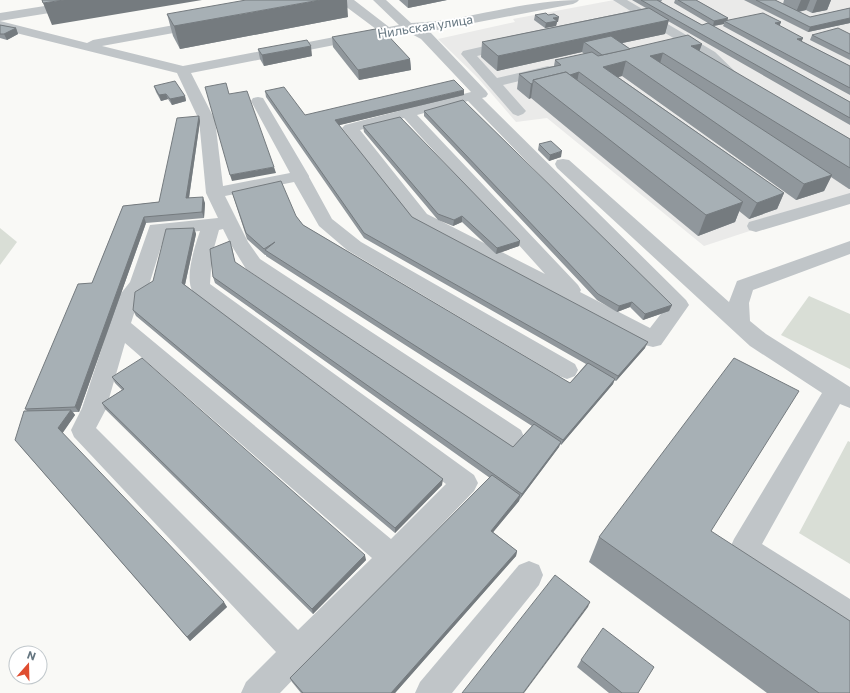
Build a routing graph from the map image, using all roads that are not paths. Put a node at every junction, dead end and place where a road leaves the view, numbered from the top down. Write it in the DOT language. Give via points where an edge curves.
graph roads {
  1 [pos="105,0"];
  2 [pos="343,0"];
  3 [pos="379,0"];
  4 [pos="573,0"];
  5 [pos="619,0"];
  6 [pos="643,14"];
  7 [pos="0,17"];
  8 [pos="628,18"];
  9 [pos="210,22"];
  10 [pos="0,24"];
  11 [pos="408,27"];
  12 [pos="386,31"];
  13 [pos="685,39"];
  14 [pos="521,42"];
  15 [pos="663,44"];
  16 [pos="86,46"];
  17 [pos="559,68"];
  18 [pos="183,70"];
  19 [pos="749,87"];
  20 [pos="482,91"];
  21 [pos="258,101"];
  22 [pos="518,112"];
  23 [pos="407,113"];
  24 [pos="563,164"];
  25 [pos="301,176"];
  26 [pos="215,193"];
  27 [pos="850,198"];
  28 [pos="221,224"];
  29 [pos="756,226"];
  30 [pos="850,247"];
  31 [pos="582,302"];
  32 [pos="740,324"];
  33 [pos="120,326"];
  34 [pos="567,370"];
  35 [pos="843,395"];
  36 [pos="512,436"];
  37 [pos="392,557"];
  38 [pos="529,575"];
  39 [pos="850,616"];
  40 [pos="298,652"];
  41 [pos="257,693"];
  42 [pos="432,693"];
  1 -- 7 [label="street"];
  2 -- 12 [label="street"];
  3 -- 11 [label="street"];
  4 -- 11 [label="street, Нильская улица" via="436,26"];
  5 -- 6 [label="street"];
  6 -- 8 [label="street"];
  6 -- 13 [label="street"];
  9 -- 16 [label="street"];
  10 -- 16 [label="street"];
  11 -- 12 [label="street, Нильская улица"];
  11 -- 20 [label="street" via="426,36"];
  12 -- 18 [label="street, Нильская улица"];
  13 -- 15 [label="street"];
  13 -- 19 [label="street" via="710,55 735,79"];
  14 -- 20 [label="street" via="468,54"];
  16 -- 18 [label="street"];
  17 -- 20 [label="street"];
  18 -- 26 [label="street" via="207,120"];
  20 -- 22 [label="street"];
  20 -- 23 [label="street"];
  20 -- 31 [label="street" via="680,305 653,339"];
  21 -- 25 [label="street"];
  23 -- 31 [label="street"];
  23 -- 31 [label="street" via="350,128 421,218"];
  24 -- 32 [label="street"];
  25 -- 26 [label="street"];
  25 -- 34 [label="street" via="325,222 354,246"];
  26 -- 28 [label="street"];
  27 -- 29 [label="street"];
  28 -- 33 [label="street" via="157,229 139,285 130,296"];
  28 -- 36 [label="street" via="239,243 253,264"];
  28 -- 37 [label="street" via="202,254 200,287 465,483"];
  30 -- 32 [label="street" via="744,286 739,303"];
  32 -- 35 [label="street" via="758,340"];
  33 -- 37 [label="street"];
  33 -- 40 [label="street" via="94,409 82,430"];
  35 -- 39 [label="street" via="744,548"];
  37 -- 40 [label="street"];
  38 -- 42 [label="street"];
  40 -- 41 [label="street"];
}
